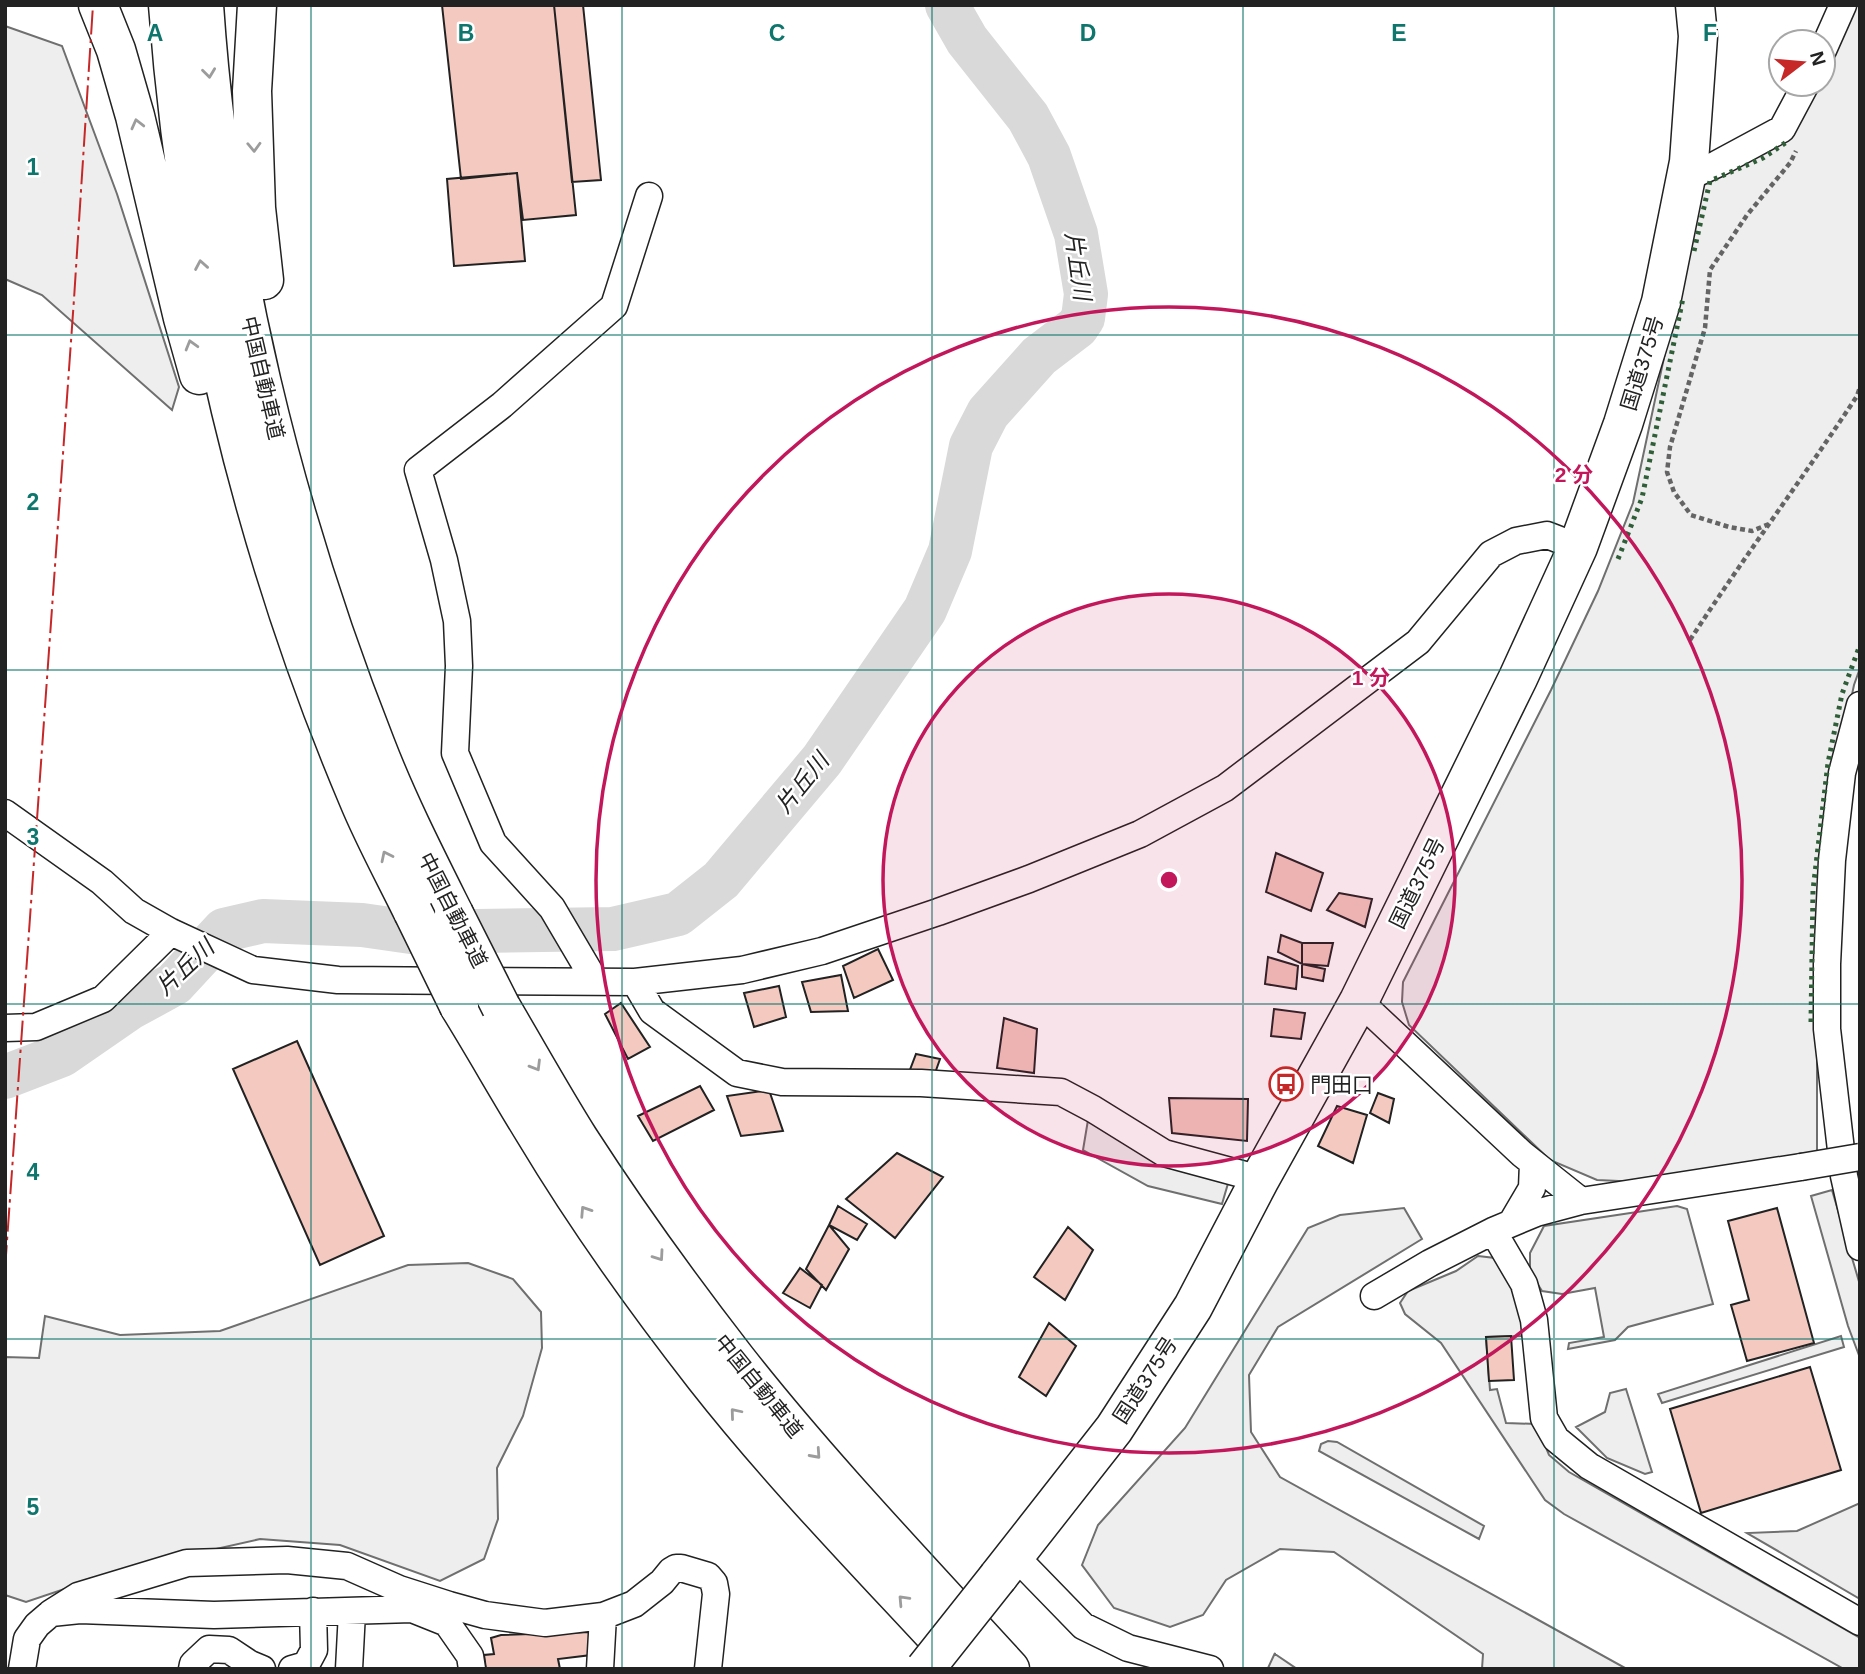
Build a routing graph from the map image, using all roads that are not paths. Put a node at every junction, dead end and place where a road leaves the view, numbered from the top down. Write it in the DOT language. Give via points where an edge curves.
graph roads {
  1 [pos="98,5"];
  2 [pos="169,5"];
  3 [pos="204,5"];
  4 [pos="257,5"];
  5 [pos="1695,5"];
  6 [pos="1843,5"];
  7 [pos="1833,28"];
  8 [pos="1798,98"];
  9 [pos="1686,178"];
  10 [pos="649,195"];
  11 [pos="1578,547"];
  12 [pos="1860,705"];
  13 [pos="358,799"];
  14 [pos="5,813"];
  15 [pos="404,813"];
  16 [pos="172,932"];
  17 [pos="594,981"];
  18 [pos="635,982"];
  19 [pos="1359,1001"];
  20 [pos="5,1028"];
  21 [pos="1860,1157"];
  22 [pos="1533,1163"];
  23 [pos="1260,1179"];
  24 [pos="1581,1201"];
  25 [pos="1502,1227"];
  26 [pos="1860,1247"];
  27 [pos="1374,1296"];
  28 [pos="1006,1566"];
  29 [pos="313,1611"];
  30 [pos="352,1612"];
  31 [pos="51,1613"];
  32 [pos="603,1616"];
  33 [pos="1860,1622"];
  34 [pos="22,1669"];
  35 [pos="192,1669"];
  36 [pos="262,1669"];
  37 [pos="292,1669"];
  38 [pos="349,1669"];
  39 [pos="472,1669"];
  40 [pos="600,1669"];
  41 [pos="708,1669"];
  42 [pos="925,1669"];
  43 [pos="966,1669"];
  44 [pos="1010,1669"];
  45 [pos="1210,1669"];
  13 -- 1 [label="highway, one-way" via="310,694 239,503 183,318 135,116"];
  13 -- 2 [label="highway, 中国自動車道, one-way" via="306,664 235,425 185,175"];
  3 -- 15 [label="highway, 中国自動車道, one-way" via="223,180 266,397 299,524 343,658"];
  4 -- 15 [label="highway, one-way" via="252,91 256,208 278,367 311,515"];
  5 -- 9 [label="highway, 国道375号" via="1698,36"];
  6 -- 7 [label="street"];
  8 -- 9 [label="street" via="1782,129"];
  9 -- 11 [label="highway, 国道375号" via="1661,302"];
  10 -- 17 [label="street" via="614,306 502,405 418,470 457,621 455,753 493,843 552,908"];
  11 -- 18 [label="street" via="1547,536 1516,541 1491,554 1419,642 1225,788 1140,834 1029,879 822,951 742,970"];
  11 -- 19 [label="highway, 国道375号"];
  12 -- 26 [label="street" via="1842,773 1827,964 1828,1029 1844,1176"];
  43 -- 13 [label="highway, 中国自動車道, one-way, bridge" via="778,1465 644,1296 536,1134 459,1006"];
  14 -- 16 [label="street" via="102,882 134,911"];
  15 -- 44 [label="highway, 中国自動車道, one-way, bridge" via="501,1007 627,1211 805,1442"];
  16 -- 17 [label="street" via="253,970 338,980"];
  16 -- 20 [label="street" via="103,999 36,1027"];
  17 -- 18 [label="street"];
  18 -- 23 [label="street" via="652,1011 737,1073 782,1082 920,1083 1061,1092 1164,1153"];
  19 -- 22 [label="street"];
  19 -- 23 [label="highway, 国道375号"];
  21 -- 24 [label="street, bridge"];
  22 -- 24 [label="street"];
  22 -- 25 [label="street" via="1532,1188"];
  23 -- 28 [label="highway, 国道375号" via="1193,1307 1114,1429"];
  24 -- 25 [label="street"];
  25 -- 27 [label="street"];
  25 -- 33 [label="street" via="1534,1320 1544,1418 1556,1438 1589,1466"];
  28 -- 42 [label="highway, 国道375号, bridge"];
  28 -- 45 [label="street" via="1083,1626 1128,1648"];
  29 -- 30 [label="street"];
  29 -- 31 [label="street"];
  29 -- 37 [label="street" via="314,1650 306,1665"];
  30 -- 38 [label="street"];
  30 -- 39 [label="street" via="412,1609 447,1623 470,1656"];
  31 -- 32 [label="street" via="78,1596 187,1563 287,1560 347,1566 398,1589 485,1615 545,1623"];
  31 -- 34 [label="street" via="27,1639"];
  32 -- 40 [label="street"];
  32 -- 41 [label="street" via="634,1604 676,1569 708,1576 716,1594"];
  35 -- 36 [label="street" via="209,1649 229,1650"];
}
